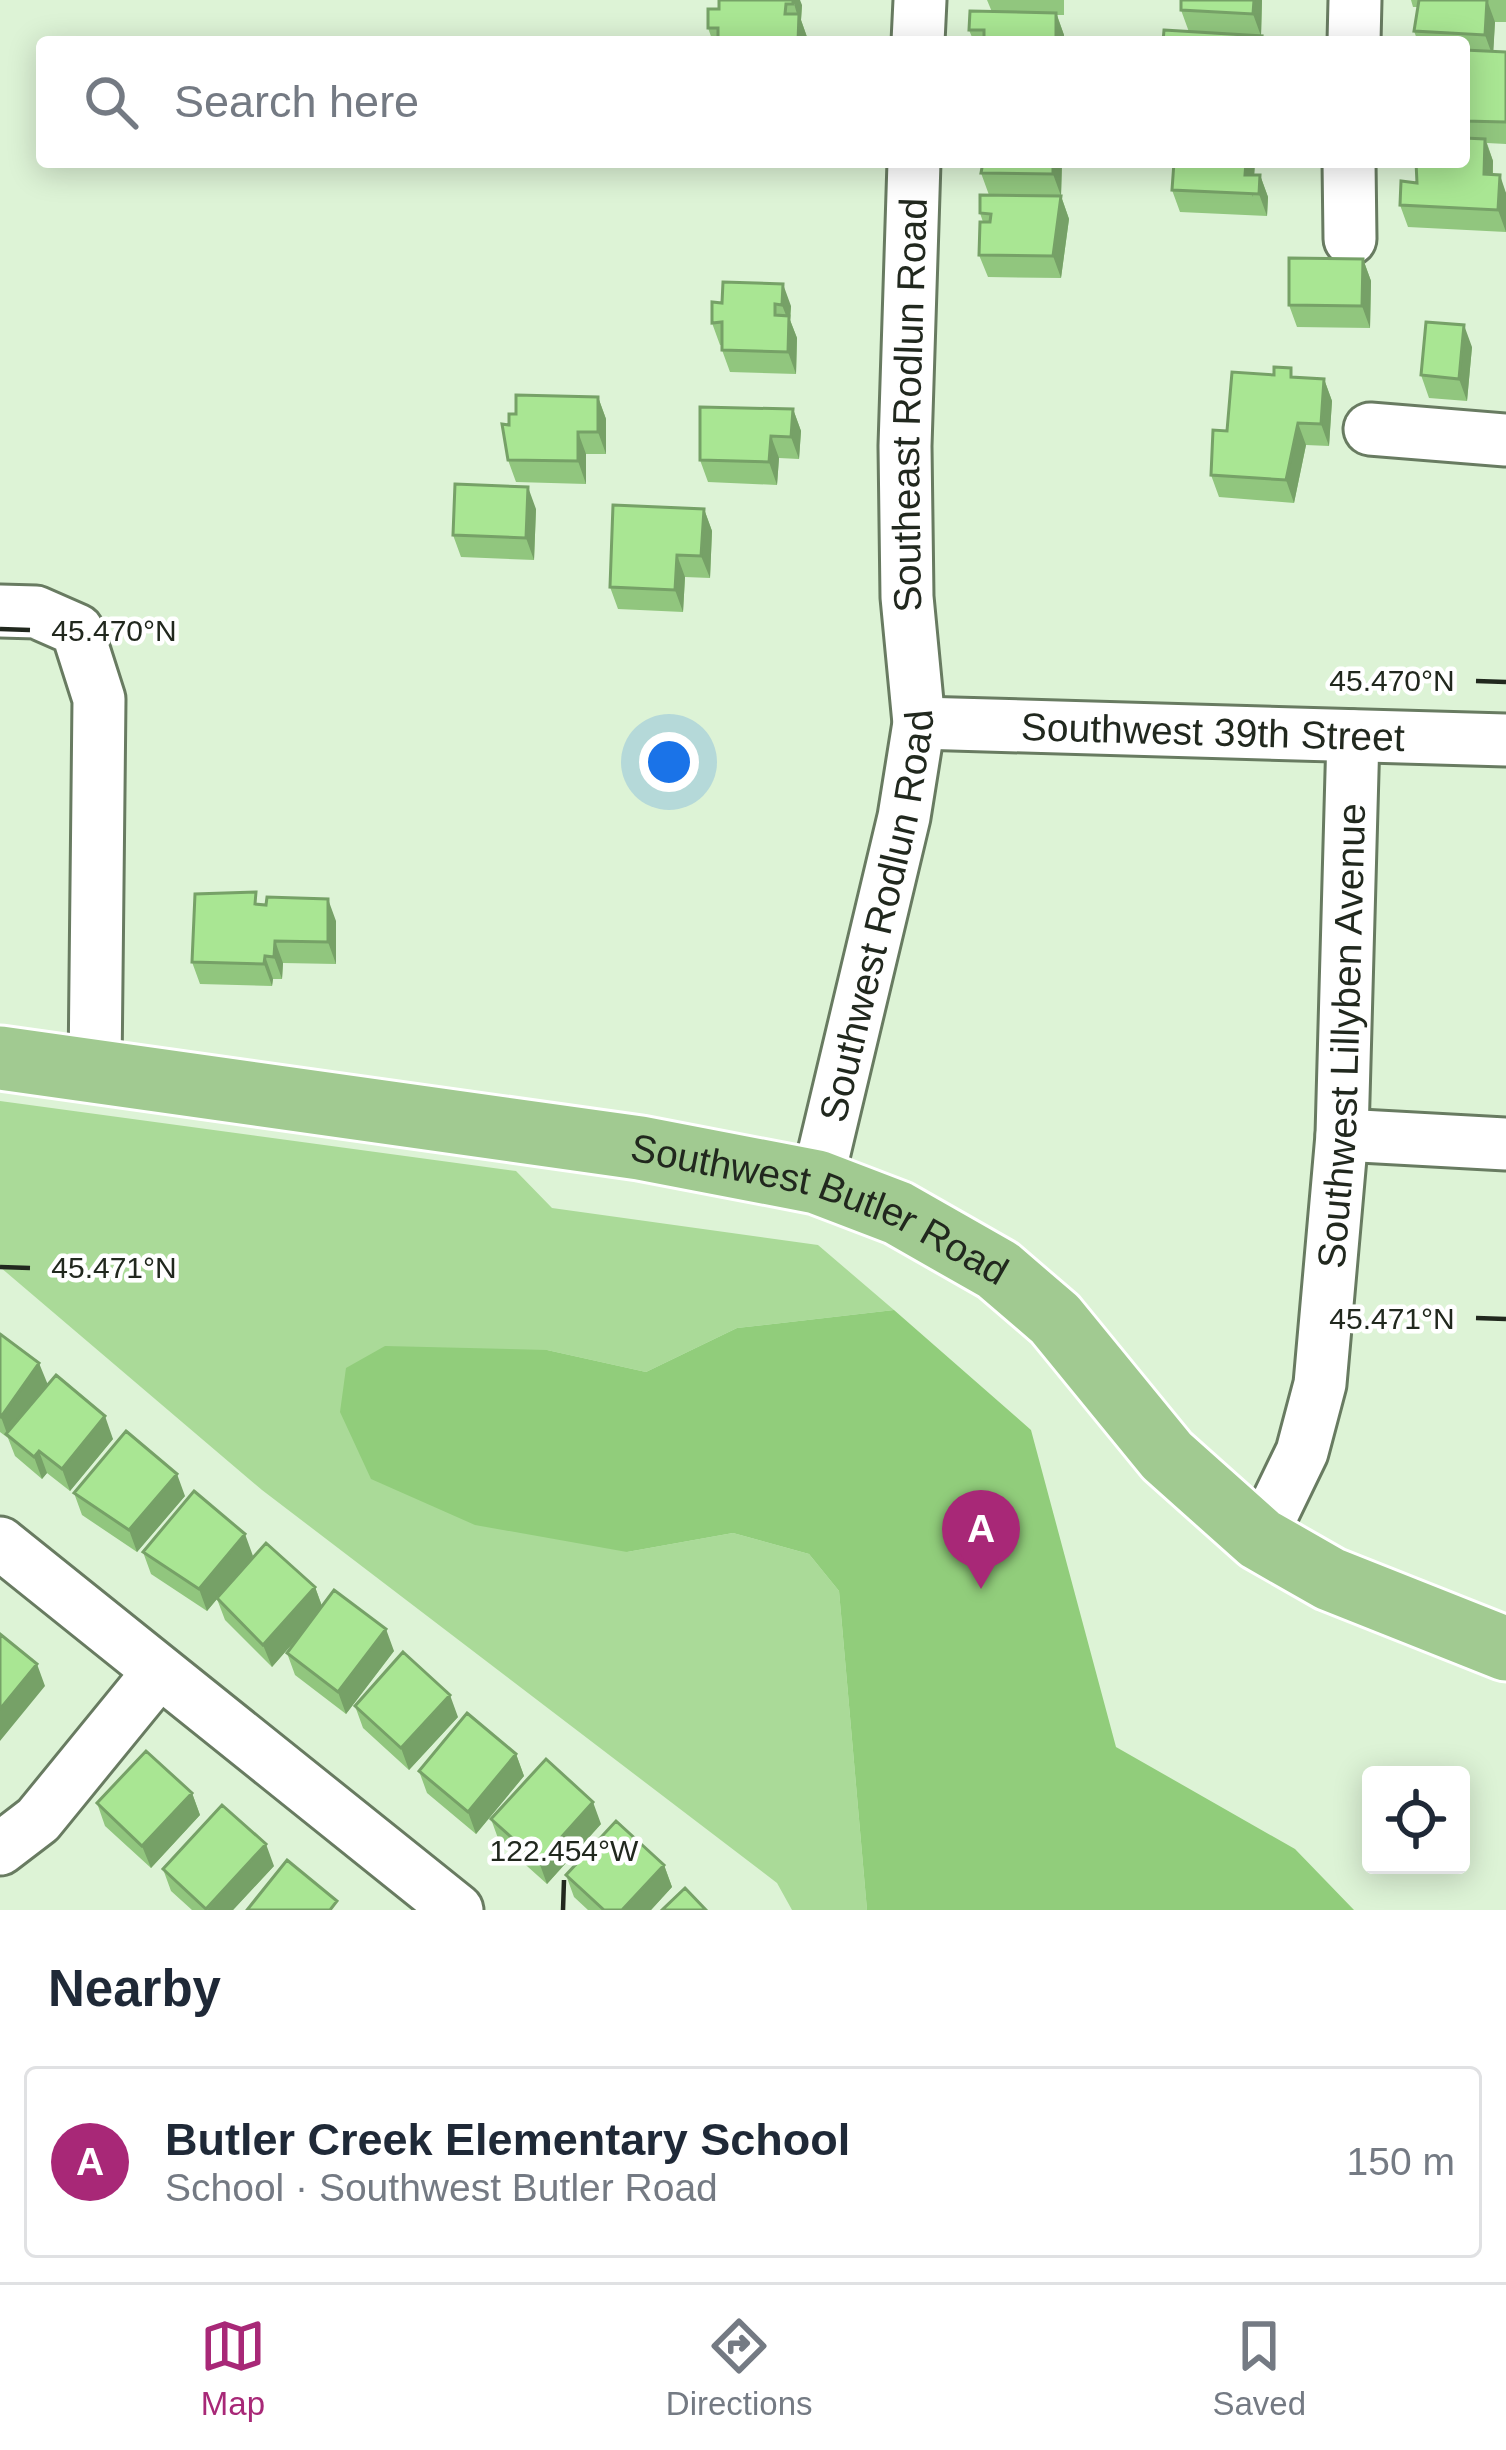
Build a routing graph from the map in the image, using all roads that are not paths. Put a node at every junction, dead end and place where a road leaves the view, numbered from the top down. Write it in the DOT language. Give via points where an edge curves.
graph roads {
  1 [pos="920,0"];
  2 [pos="1355,0"];
  3 [pos="918,36"];
  4 [pos="1354,36"];
  5 [pos="914,168"];
  6 [pos="1348,168"];
  7 [pos="1350,238"];
  8 [pos="1370,429"];
  9 [pos="1506,440"];
  10 [pos="0,611"];
  11 [pos="911,648"];
  12 [pos="920,723"];
  13 [pos="1353,736"];
  14 [pos="1506,740"];
  15 [pos="0,1058"];
  16 [pos="95,1070"];
  17 [pos="1342,1135"];
  18 [pos="1506,1144"];
  19 [pos="817,1182"];
  20 [pos="1260,1539"];
  21 [pos="0,1543"];
  22 [pos="1506,1649"];
  23 [pos="158,1673"];
  24 [pos="0,1849"];
  25 [pos="457,1910"];
  1 -- 3 [label="street"];
  2 -- 4 [label="street"];
  5 -- 11 [label="street, Southeast Rodlun Road" via="905,446"];
  6 -- 7 [label="street"];
  8 -- 9 [label="street"];
  10 -- 16 [label="street" via="36,612 77,630 99,699"];
  11 -- 12 [label="street, Southwest Rodlun Road"];
  12 -- 13 [label="street, Southwest 39th Street"];
  12 -- 19 [label="street, Southwest Rodlun Road"];
  13 -- 14 [label="street, Southwest 39th Street"];
  13 -- 17 [label="street, Southwest Lillyben Avenue"];
  15 -- 16 [label="main road, Southwest Butler Road"];
  16 -- 19 [label="main road, Southwest Butler Road" via="640,1148"];
  17 -- 18 [label="street"];
  17 -- 20 [label="street, Southwest Lillyben Avenue" via="1320,1384 1302,1452"];
  19 -- 20 [label="main road, Southwest Butler Road" via="898,1213 998,1270 1055,1319 1167,1456"];
  20 -- 22 [label="main road, Southwest Butler Road" via="1330,1579"];
  21 -- 23 [label="street"];
  23 -- 24 [label="street" via="38,1820"];
  23 -- 25 [label="street"];
}
